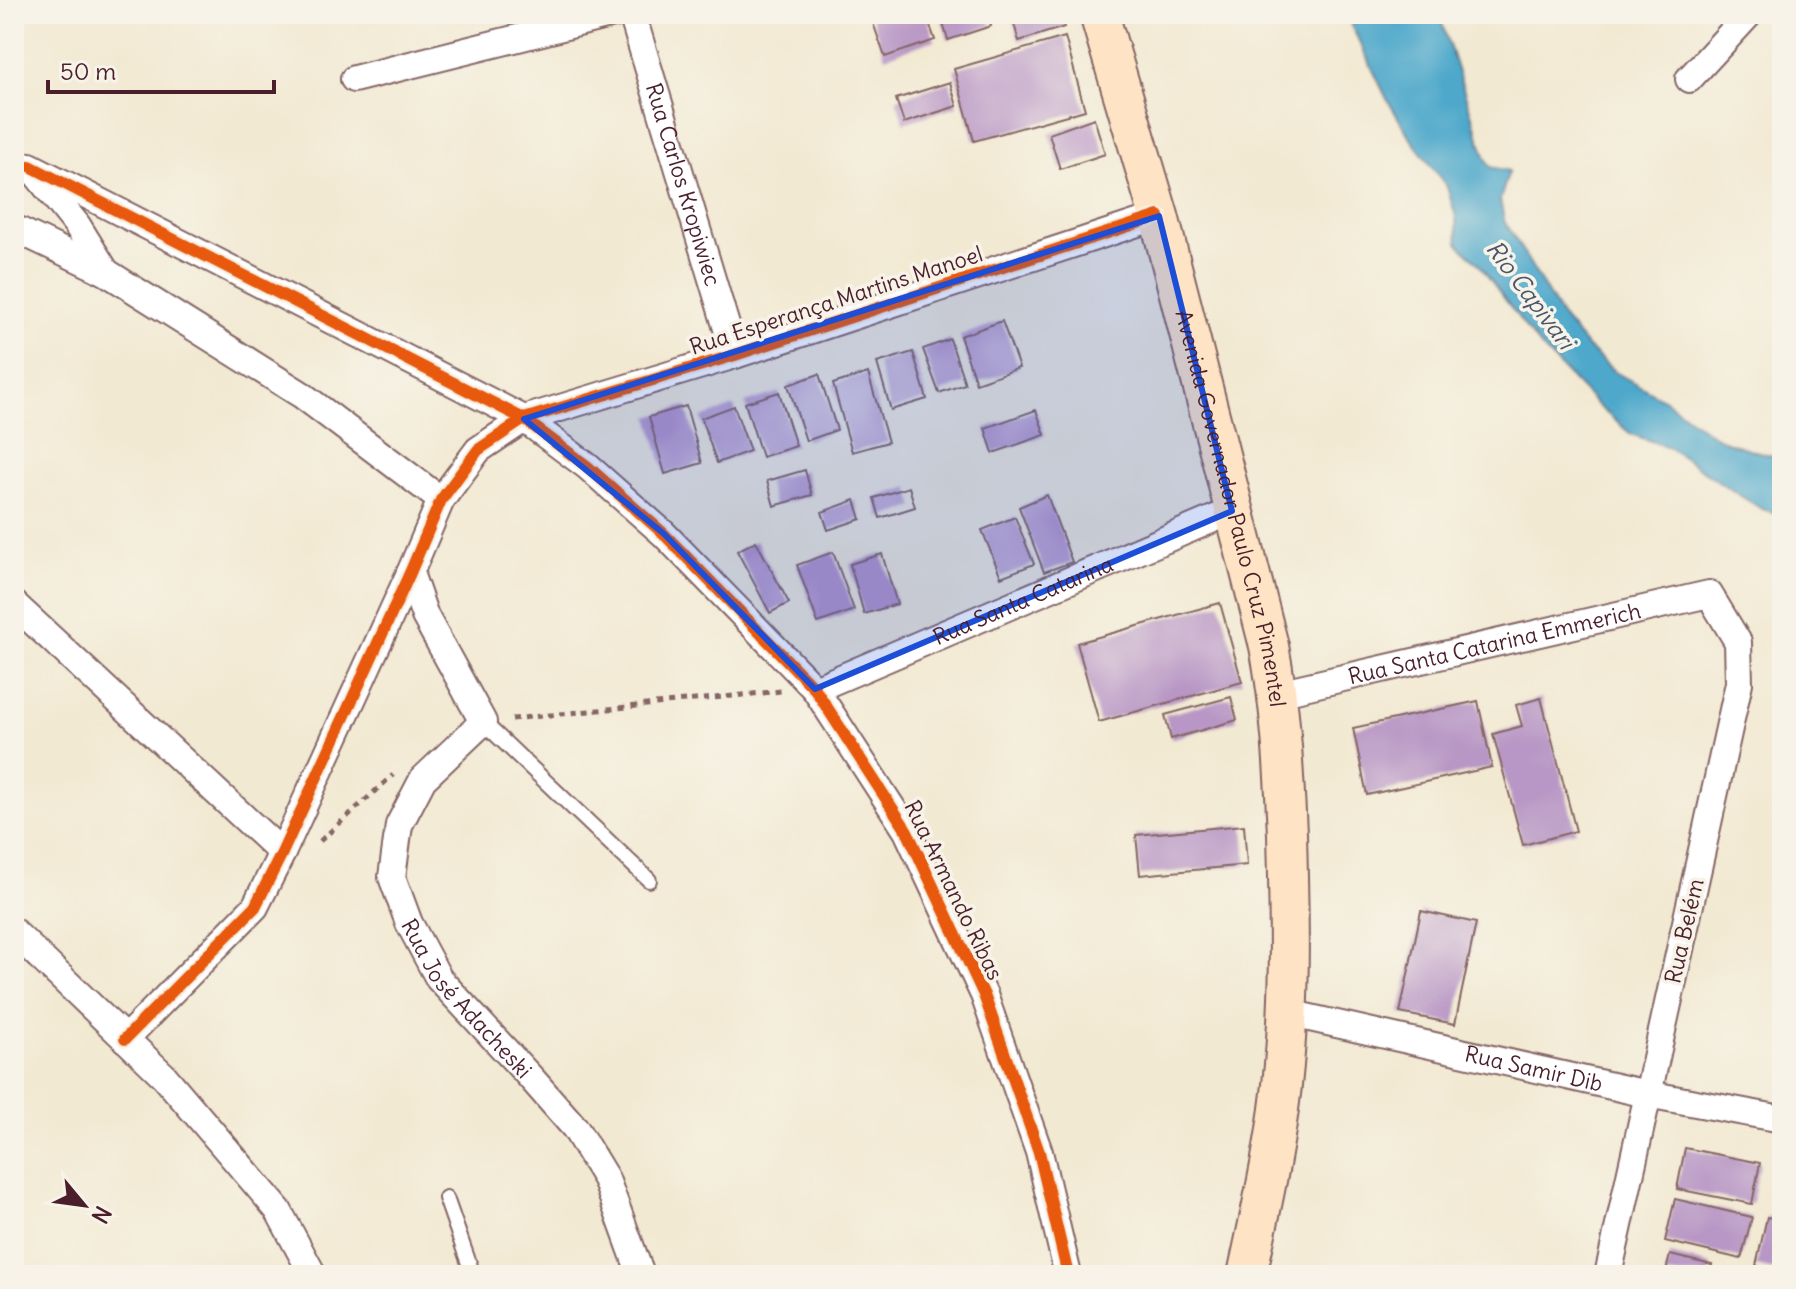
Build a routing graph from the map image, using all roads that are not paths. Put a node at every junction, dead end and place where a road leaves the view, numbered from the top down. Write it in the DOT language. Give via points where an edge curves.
graph roads {
  1 [pos="614,14"];
  2 [pos="632,14"];
  3 [pos="1099,14"];
  4 [pos="1749,14"];
  5 [pos="354,79"];
  6 [pos="1689,79"];
  7 [pos="22,161"];
  8 [pos="1159,216"];
  9 [pos="14,228"];
  10 [pos="106,272"];
  11 [pos="735,355"];
  12 [pos="524,419"];
  13 [pos="441,500"];
  14 [pos="1232,511"];
  15 [pos="410,573"];
  16 [pos="1709,594"];
  17 [pos="14,604"];
  18 [pos="815,689"];
  19 [pos="1278,693"];
  20 [pos="483,722"];
  21 [pos="282,853"];
  22 [pos="649,880"];
  23 [pos="14,932"];
  24 [pos="1288,1013"];
  25 [pos="125,1039"];
  26 [pos="1647,1094"];
  27 [pos="1782,1119"];
  28 [pos="446,1198"];
  29 [pos="313,1275"];
  30 [pos="473,1275"];
  31 [pos="641,1275"];
  32 [pos="1068,1275"];
  33 [pos="1247,1275"];
  34 [pos="1608,1275"];
  1 -- 5 [label="street"];
  2 -- 11 [label="street, Rua Carlos Kropiwiec"];
  3 -- 8 [label="street, Avenida Governador Paulo Cruz Pimentel"];
  4 -- 6 [label="street"];
  7 -- 10 [label="street" via="77,225"];
  7 -- 12 [label="street, Rua Armando Ribas"];
  8 -- 11 [label="street, Rua Esperança Martins Manoel"];
  8 -- 14 [label="street, Avenida Governador Paulo Cruz Pimentel"];
  9 -- 10 [label="street"];
  10 -- 13 [label="street" via="302,395"];
  11 -- 12 [label="street, Rua Esperança Martins Manoel"];
  12 -- 13 [label="street, Rua Esperança Martins Manoel" via="478,450"];
  12 -- 18 [label="street, Rua Armando Ribas" via="664,534"];
  13 -- 15 [label="street, Rua Esperança Martins Manoel"];
  14 -- 18 [label="street, Rua Santa Catarina"];
  14 -- 19 [label="street, Avenida Governador Paulo Cruz Pimentel"];
  15 -- 20 [label="street" via="425,616"];
  15 -- 21 [label="street, Rua Esperança Martins Manoel"];
  16 -- 19 [label="street, Rua Santa Catarina Emmerich"];
  16 -- 26 [label="street, Rua Belém" via="1738,642 1739,683"];
  17 -- 21 [label="street"];
  18 -- 32 [label="street, Rua Armando Ribas" via="907,831 984,995 1039,1152"];
  19 -- 24 [label="street, Avenida Governador Paulo Cruz Pimentel" via="1289,911"];
  20 -- 22 [label="lane"];
  20 -- 31 [label="street, Rua José Adacheski" via="423,779 399,825 392,877 439,979 575,1128 606,1179"];
  21 -- 25 [label="street, Rua Esperança Martins Manoel" via="255,907"];
  23 -- 25 [label="street"];
  24 -- 26 [label="street, Rua Samir Dib"];
  24 -- 33 [label="street, Avenida Governador Paulo Cruz Pimentel" via="1269,1171"];
  25 -- 29 [label="street" via="164,1076 278,1210"];
  26 -- 27 [label="street, Rua Samir Dib"];
  26 -- 34 [label="street, Rua Belém"];
  28 -- 30 [label="lane"];
}
